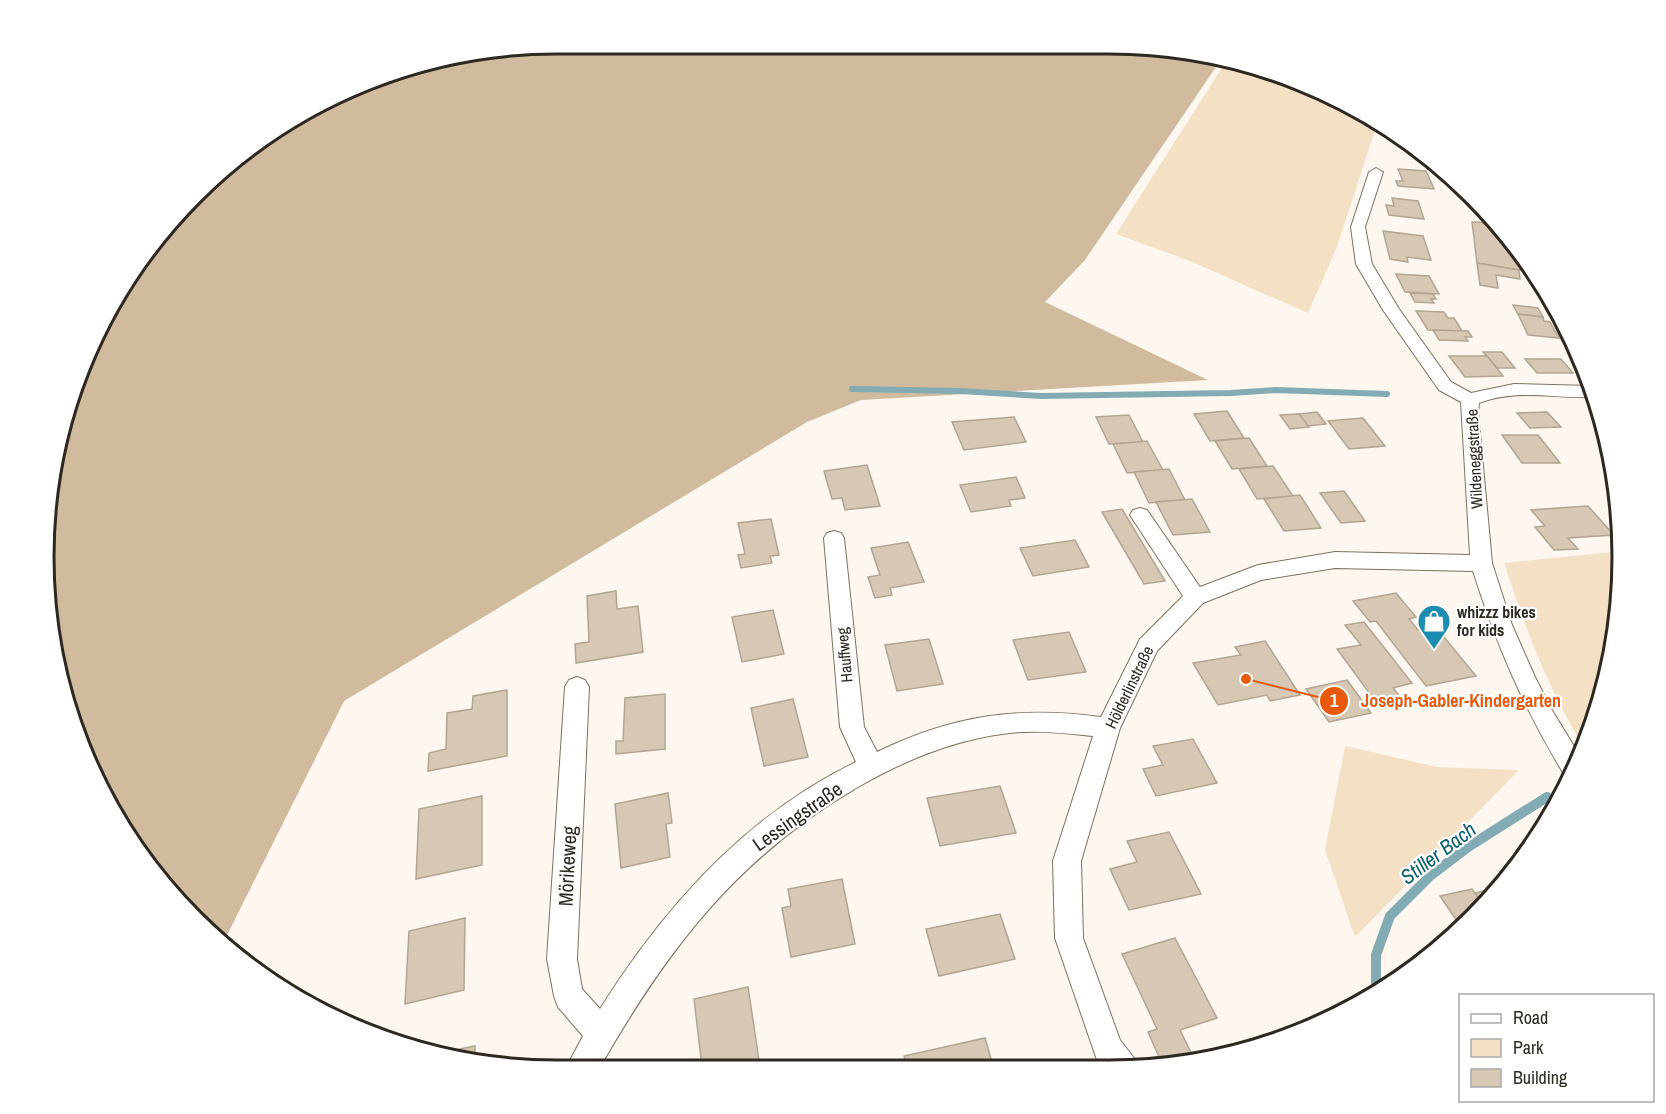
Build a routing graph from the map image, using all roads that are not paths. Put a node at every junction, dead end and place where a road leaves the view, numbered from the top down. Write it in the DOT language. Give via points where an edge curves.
graph roads {
  1 [pos="1376,172"];
  2 [pos="1584,392"];
  3 [pos="1470,400"];
  4 [pos="1140,515"];
  5 [pos="834,538"];
  6 [pos="1481,563"];
  7 [pos="1195,597"];
  8 [pos="577,687"];
  9 [pos="1108,728"];
  10 [pos="1569,759"];
  11 [pos="871,767"];
  12 [pos="601,1034"];
  13 [pos="586,1060"];
  14 [pos="1116,1060"];
  1 -- 3 [label="street, Wildeneggstraße" via="1358,227 1364,264 1445,386"];
  2 -- 3 [label="street" via="1517,390 1485,393"];
  3 -- 6 [label="street, Wildeneggstraße"];
  4 -- 7 [label="street"];
  5 -- 11 [label="street, Hauffweg" via="852,727"];
  6 -- 7 [label="street, Hölderlinstraße" via="1335,560 1258,573"];
  6 -- 10 [label="street, Wildeneggstraße" via="1523,677"];
  7 -- 9 [label="street, Hölderlinstraße" via="1148,645"];
  8 -- 12 [label="street, Mörikeweg" via="562,959 569,996"];
  9 -- 11 [label="street, Lessingstraße" via="1067,722 1002,723 932,739"];
  9 -- 14 [label="street, Hölderlinstraße" via="1067,861 1069,938 1108,1049"];
  11 -- 12 [label="street, Lessingstraße" via="801,808 737,860 671,932"];
  12 -- 13 [label="street, Lessingstraße"];
}
